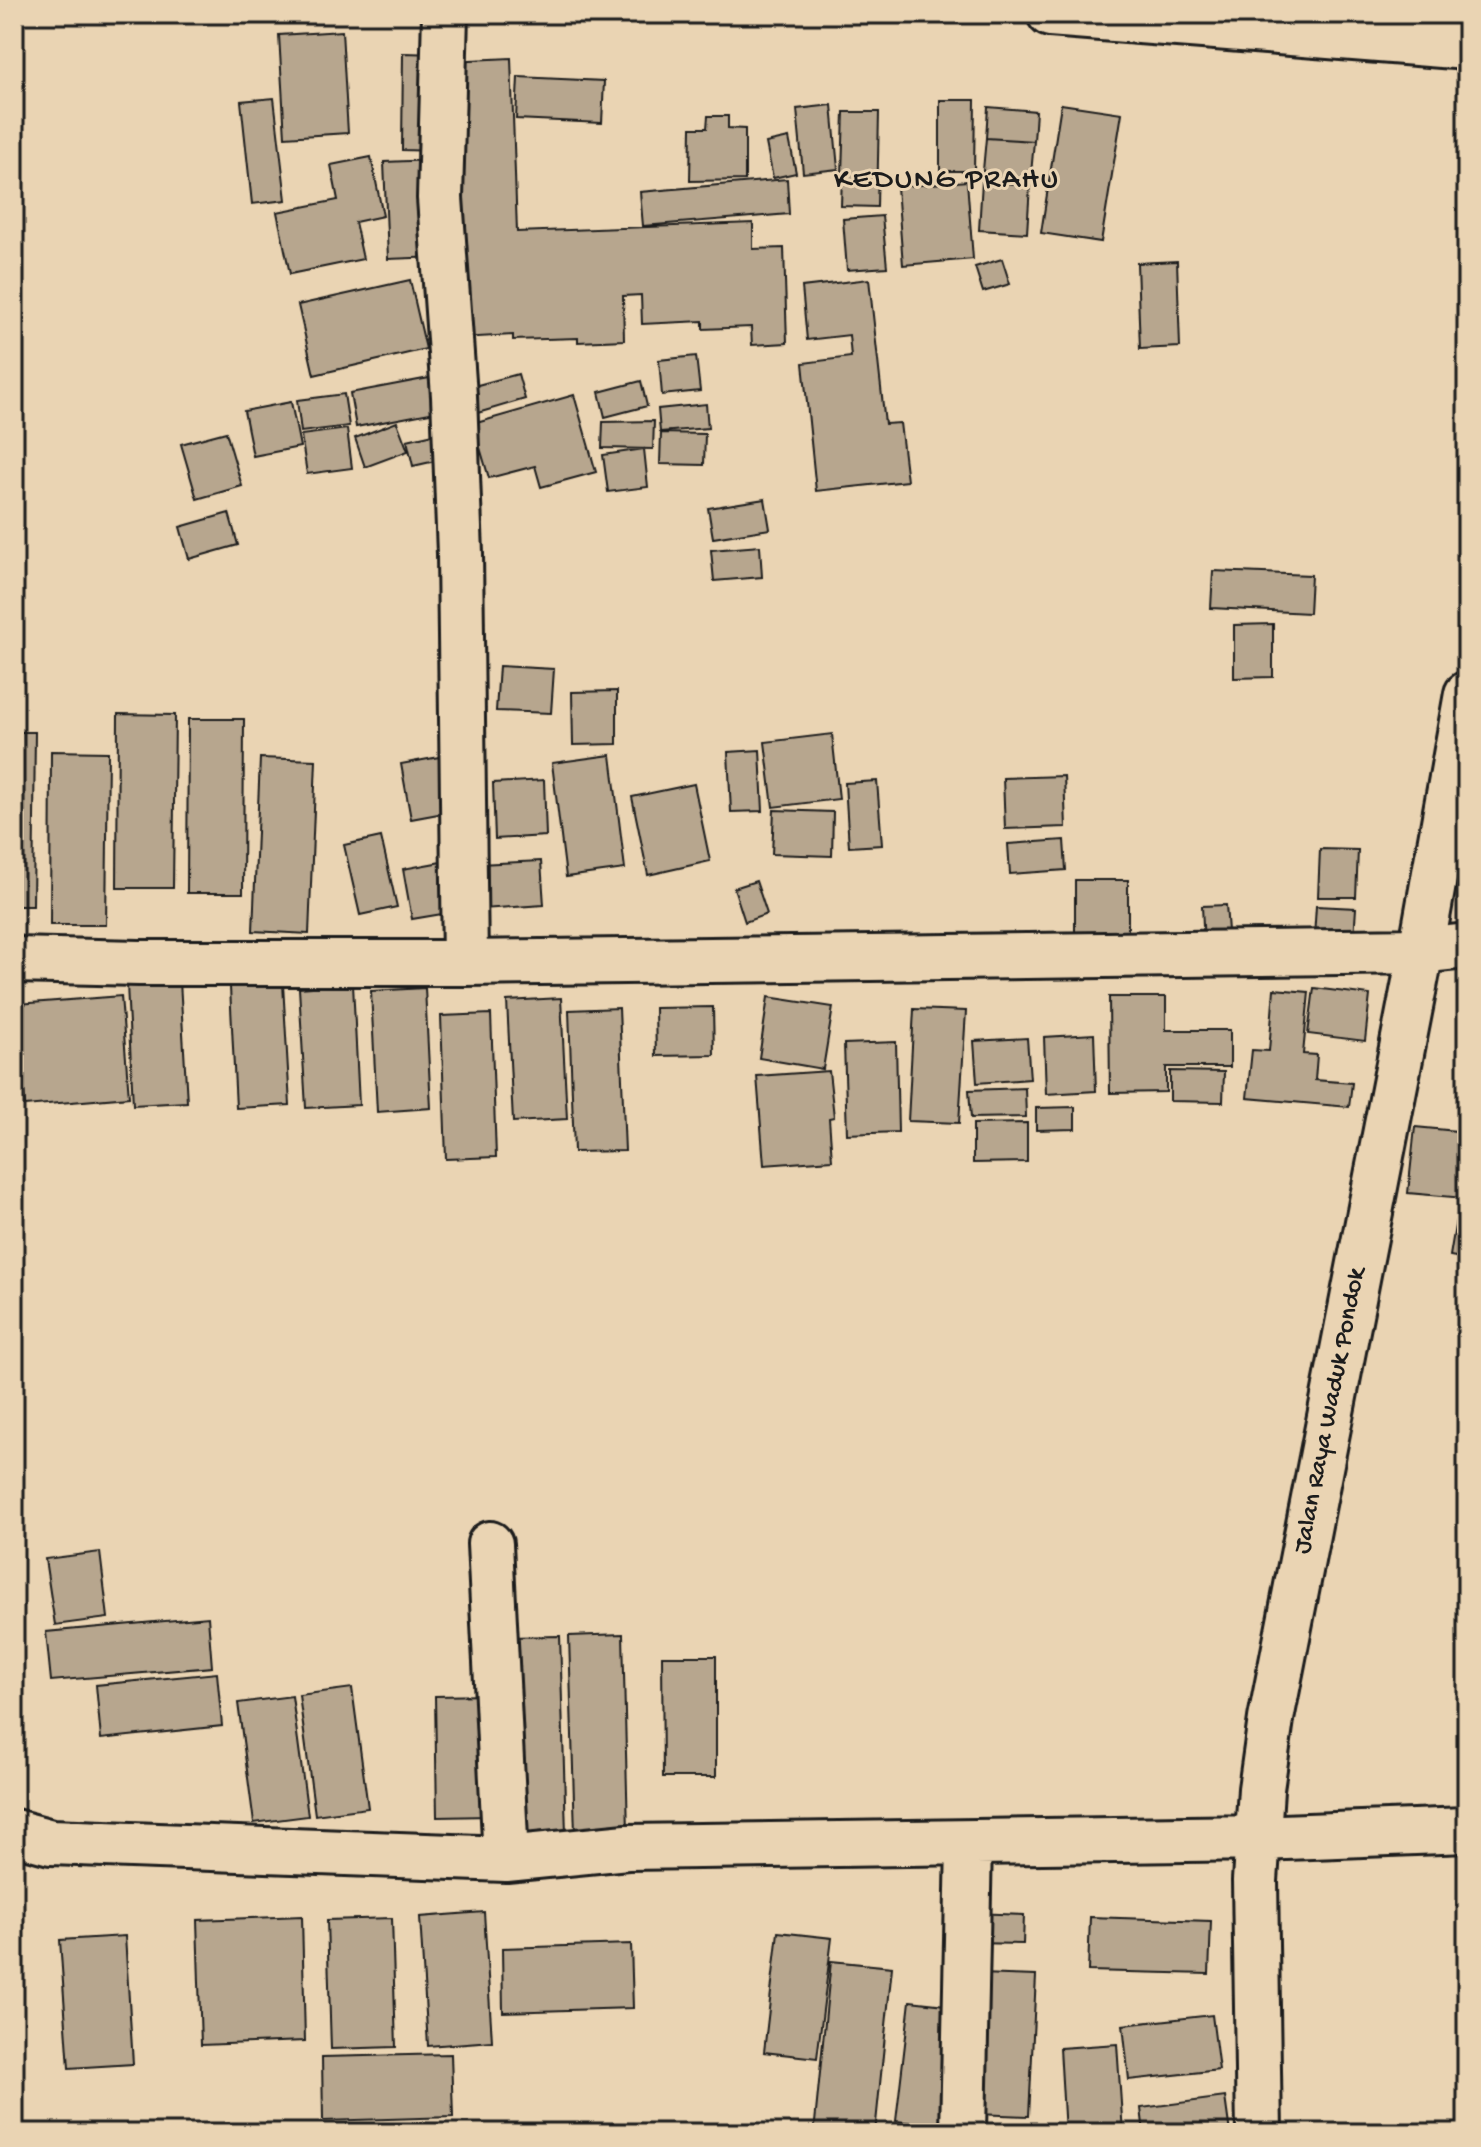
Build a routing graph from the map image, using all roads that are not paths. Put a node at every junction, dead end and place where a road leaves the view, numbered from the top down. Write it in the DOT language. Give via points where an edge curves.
graph roads {
  1 [pos="445,14"];
  2 [pos="1050,14"];
  3 [pos="1467,47"];
  4 [pos="1467,694"];
  5 [pos="1467,946"];
  6 [pos="1421,951"];
  7 [pos="14,960"];
  8 [pos="465,963"];
  9 [pos="490,1544"];
  10 [pos="1467,1830"];
  11 [pos="14,1832"];
  12 [pos="1258,1838"];
  13 [pos="969,1843"];
  14 [pos="506,1859"];
  15 [pos="963,2133"];
  16 [pos="1259,2133"];
  1 -- 8 [label="main road" via="440,198 460,554"];
  2 -- 3 [label="main road"];
  4 -- 6 [label="main road, Jalan Raya Waduk Pondok"];
  5 -- 6 [label="main road"];
  6 -- 8 [label="main road"];
  6 -- 12 [label="main road, Jalan Raya Waduk Pondok" via="1271,1719"];
  7 -- 8 [label="main road"];
  9 -- 14 [label="main road"];
  10 -- 12 [label="main road"];
  11 -- 14 [label="main road" via="51,1842"];
  12 -- 13 [label="main road"];
  12 -- 16 [label="main road, Jalan Raya Waduk Pondok"];
  13 -- 14 [label="main road" via="627,1847"];
  13 -- 15 [label="main road"];
}
